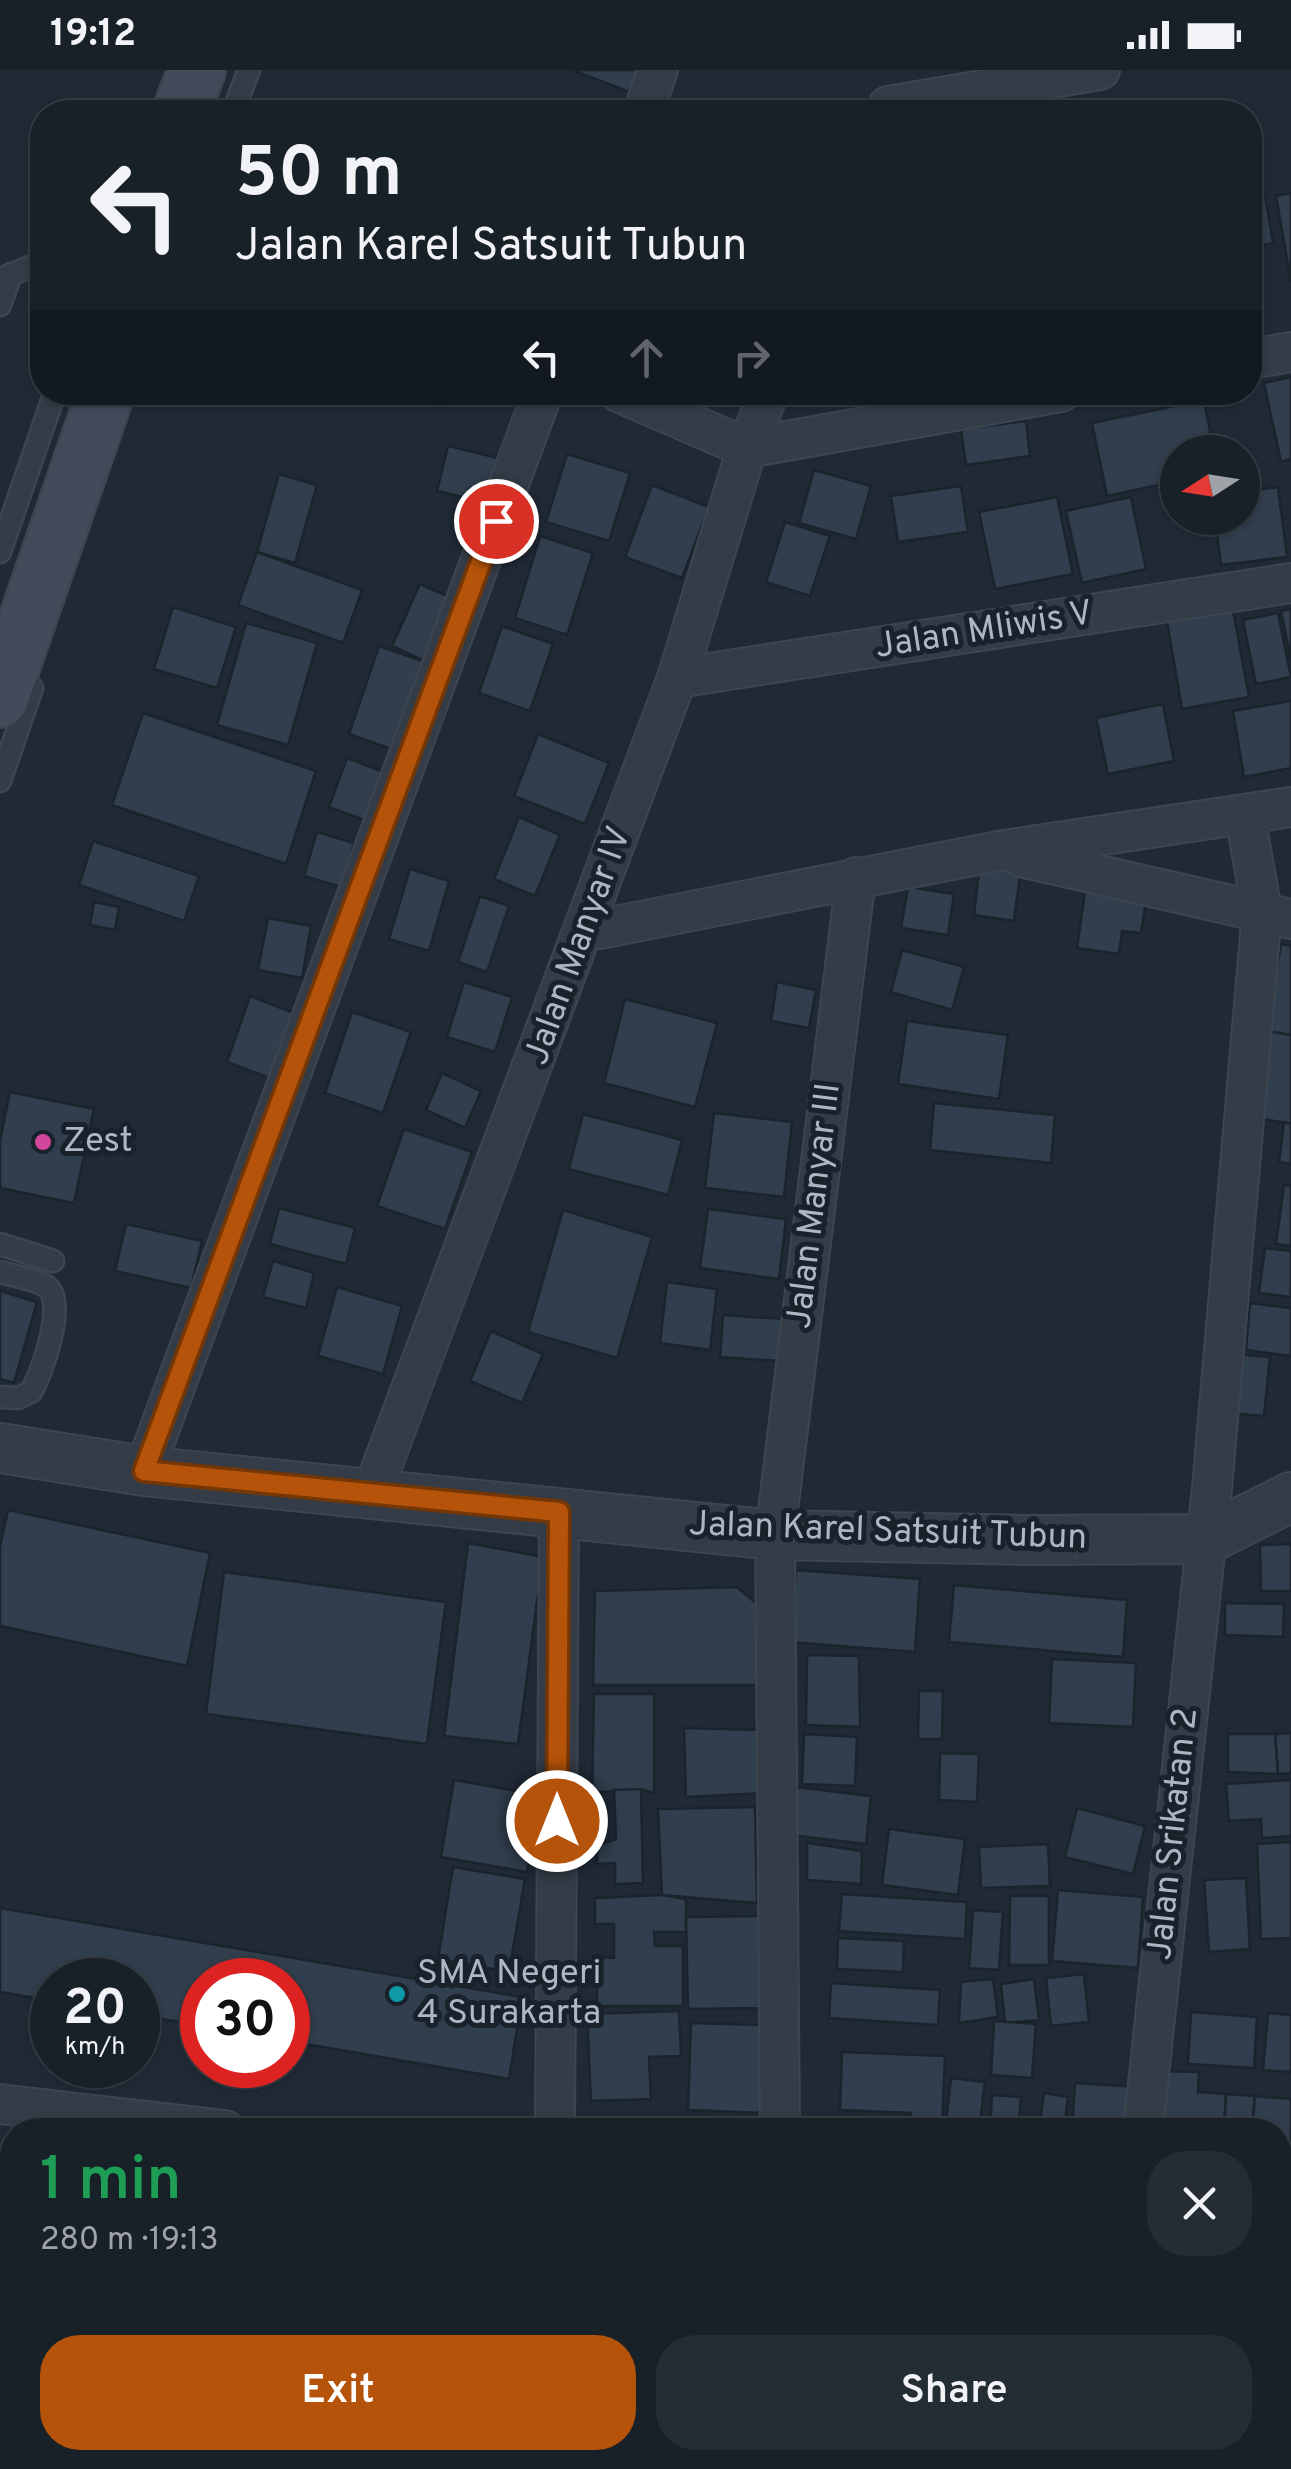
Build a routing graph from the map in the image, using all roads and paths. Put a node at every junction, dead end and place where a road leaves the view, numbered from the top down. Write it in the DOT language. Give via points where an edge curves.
graph roads {
  1 [pos="197,70"];
  2 [pos="222,70"];
  3 [pos="249,70"];
  4 [pos="658,70"];
  5 [pos="902,70"];
  6 [pos="1100,70"];
  7 [pos="186,100"];
  8 [pos="211,100"];
  9 [pos="238,100"];
  10 [pos="647,100"];
  11 [pos="890,100"];
  12 [pos="936,100"];
  13 [pos="30,267"];
  14 [pos="6,276"];
  15 [pos="0,305"];
  16 [pos="1291,352"];
  17 [pos="1262,357"];
  18 [pos="51,405"];
  19 [pos="77,405"];
  20 [pos="102,405"];
  21 [pos="539,405"];
  22 [pos="648,405"];
  23 [pos="764,405"];
  24 [pos="988,405"];
  25 [pos="746,448"];
  26 [pos="0,552"];
  27 [pos="1291,583"];
  28 [pos="14,658"];
  29 [pos="677,678"];
  30 [pos="0,781"];
  31 [pos="1291,807"];
  32 [pos="1245,815"];
  33 [pos="998,852"];
  34 [pos="856,878"];
  35 [pos="1276,916"];
  36 [pos="600,929"];
  37 [pos="0,1244"];
  38 [pos="53,1261"];
  39 [pos="0,1272"];
  40 [pos="0,1396"];
  41 [pos="0,1448"];
  42 [pos="144,1471"];
  43 [pos="372,1493"];
  44 [pos="1291,1497"];
  45 [pos="559,1512"];
  46 [pos="775,1535"];
  47 [pos="1207,1539"];
  48 [pos="0,2104"];
  49 [pos="121,2118"];
  50 [pos="554,2118"];
  51 [pos="780,2118"];
  52 [pos="1144,2118"];
  1 -- 7 [label="main road"];
  2 -- 8 [label="main road"];
  3 -- 9 [label="lane"];
  4 -- 10 [label="street"];
  5 -- 11 [label="street"];
  6 -- 12 [label="street"];
  13 -- 14 [label="lane"];
  14 -- 15 [label="lane"];
  16 -- 17 [label="street"];
  18 -- 26 [label="lane"];
  19 -- 28 [label="main road"];
  20 -- 28 [label="main road"];
  21 -- 42 [label="street"];
  22 -- 25 [label="street"];
  23 -- 25 [label="street, Jalan Manyar IV"];
  24 -- 25 [label="street"];
  25 -- 29 [label="street, Jalan Manyar IV"];
  27 -- 29 [label="street, Jalan Mliwis V"];
  28 -- 30 [label="lane"];
  29 -- 43 [label="street, Jalan Manyar IV"];
  31 -- 32 [label="street"];
  32 -- 33 [label="street"];
  32 -- 35 [label="street, Jalan Srikatan 2"];
  33 -- 34 [label="street"];
  33 -- 35 [label="street"];
  34 -- 36 [label="street"];
  34 -- 46 [label="street, Jalan Manyar III"];
  35 -- 47 [label="street, Jalan Srikatan 2"];
  37 -- 38 [label="lane"];
  39 -- 40 [label="lane" via="47,1287 56,1298 31,1392"];
  41 -- 42 [label="street, Jalan Karel Satsuit Tubun"];
  42 -- 43 [label="street, Jalan Karel Satsuit Tubun"];
  43 -- 45 [label="street, Jalan Karel Satsuit Tubun"];
  44 -- 47 [label="street, Jalan Karel Satsuit Tubun"];
  45 -- 46 [label="street, Jalan Karel Satsuit Tubun"];
  45 -- 50 [label="street"];
  46 -- 47 [label="street, Jalan Karel Satsuit Tubun"];
  46 -- 51 [label="street, Jalan Manyar III"];
  47 -- 52 [label="street, Jalan Srikatan 2"];
  48 -- 49 [label="street"];
}
